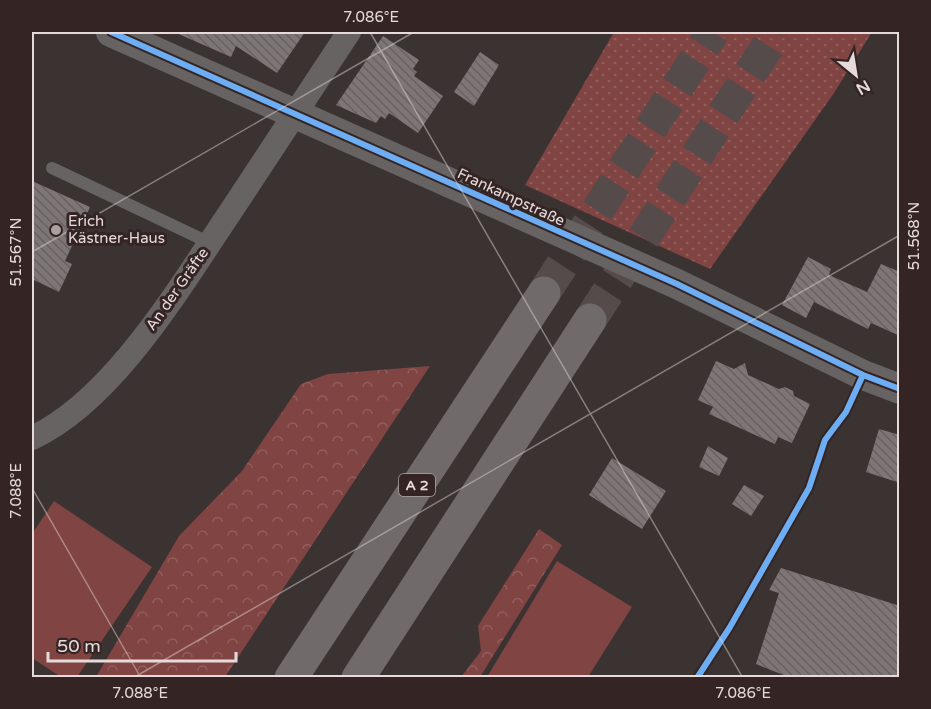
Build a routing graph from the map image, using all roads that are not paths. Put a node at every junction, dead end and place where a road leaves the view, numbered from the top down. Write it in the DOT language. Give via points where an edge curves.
graph roads {
  1 [pos="111,32"];
  2 [pos="349,32"];
  3 [pos="295,114"];
  4 [pos="52,168"];
  5 [pos="210,243"];
  6 [pos="544,293"];
  7 [pos="590,320"];
  8 [pos="900,390"];
  9 [pos="32,438"];
  10 [pos="291,678"];
  11 [pos="358,678"];
  1 -- 3 [label="street, Frankampstraße"];
  2 -- 3 [label="street, An der Gräfte"];
  3 -- 5 [label="street, An der Gräfte"];
  3 -- 8 [label="street, Frankampstraße" via="677,284"];
  4 -- 5 [label="lane"];
  5 -- 9 [label="street, An der Gräfte" via="118,371 47,431"];
  6 -- 10 [label="highway, A 2"];
  7 -- 11 [label="highway"];
}
